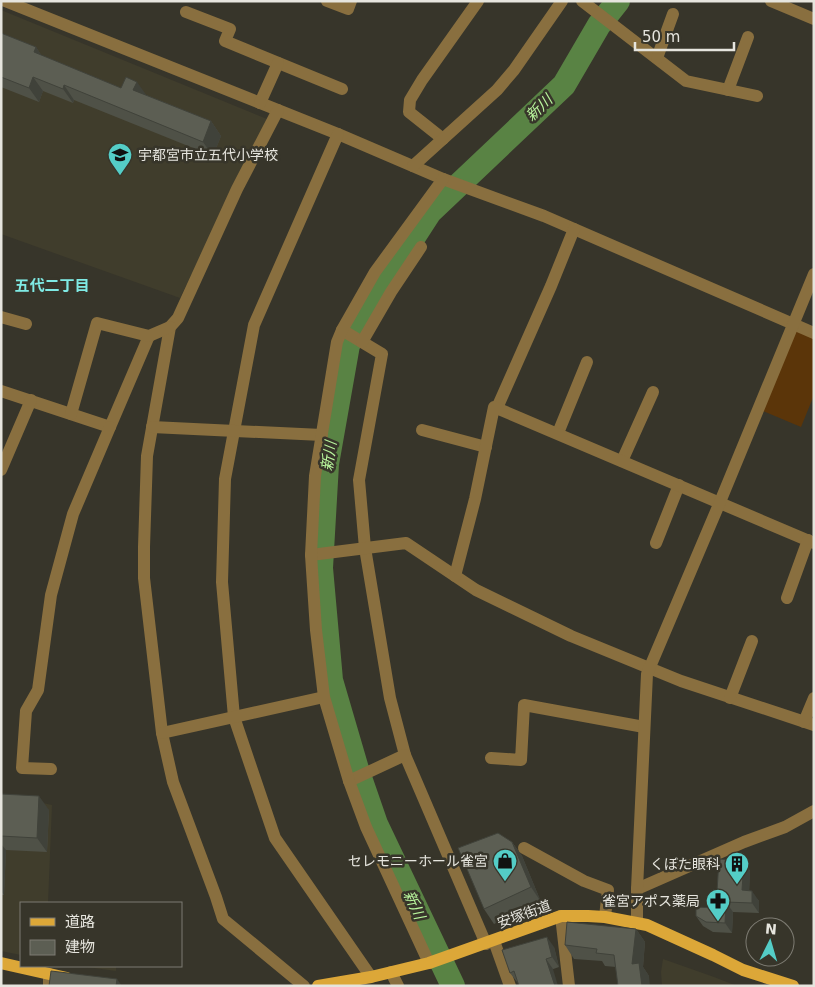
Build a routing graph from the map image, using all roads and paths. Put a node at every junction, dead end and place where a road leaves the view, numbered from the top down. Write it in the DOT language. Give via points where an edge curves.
graph roads {
  1 [pos="5,1"];
  2 [pos="327,1"];
  3 [pos="351,1"];
  4 [pos="478,1"];
  5 [pos="562,1"];
  6 [pos="582,1"];
  7 [pos="771,1"];
  8 [pos="186,12"];
  9 [pos="673,14"];
  10 [pos="814,19"];
  11 [pos="748,37"];
  12 [pos="657,58"];
  13 [pos="278,63"];
  14 [pos="342,89"];
  15 [pos="728,90"];
  16 [pos="757,96"];
  17 [pos="260,103"];
  18 [pos="278,110"];
  19 [pos="338,134"];
  20 [pos="443,139"];
  21 [pos="413,166"];
  22 [pos="448,180"];
  23 [pos="574,229"];
  24 [pos="421,247"];
  25 [pos="814,274"];
  26 [pos="1,317"];
  27 [pos="26,324"];
  28 [pos="793,324"];
  29 [pos="170,327"];
  30 [pos="814,333"];
  31 [pos="149,336"];
  32 [pos="352,336"];
  33 [pos="587,362"];
  34 [pos="1,391"];
  35 [pos="654,392"];
  36 [pos="31,400"];
  37 [pos="497,408"];
  38 [pos="71,414"];
  39 [pos="152,426"];
  40 [pos="110,427"];
  41 [pos="234,430"];
  42 [pos="422,430"];
  43 [pos="558,433"];
  44 [pos="322,435"];
  45 [pos="486,447"];
  46 [pos="622,461"];
  47 [pos="1,470"];
  48 [pos="679,485"];
  49 [pos="720,502"];
  50 [pos="811,542"];
  51 [pos="656,543"];
  52 [pos="365,548"];
  53 [pos="320,554"];
  54 [pos="454,576"];
  55 [pos="787,598"];
  56 [pos="752,641"];
  57 [pos="648,669"];
  58 [pos="324,696"];
  59 [pos="730,698"];
  60 [pos="814,698"];
  61 [pos="234,717"];
  62 [pos="809,723"];
  63 [pos="644,727"];
  64 [pos="162,733"];
  65 [pos="405,756"];
  66 [pos="490,758"];
  67 [pos="51,769"];
  68 [pos="351,779"];
  69 [pos="814,811"];
  70 [pos="524,848"];
  71 [pos="637,888"];
  72 [pos="561,916"];
  73 [pos="605,917"];
  74 [pos="637,922"];
  75 [pos="490,942"];
  76 [pos="436,960"];
  77 [pos="1,963"];
  78 [pos="391,972"];
  79 [pos="371,977"];
  80 [pos="76,979"];
  81 [pos="49,980"];
  82 [pos="304,986"];
  83 [pos="318,986"];
  84 [pos="398,986"];
  85 [pos="510,986"];
  86 [pos="569,986"];
  87 [pos="793,986"];
  1 -- 17 [label="street"];
  2 -- 3 [label="street" via="348,9"];
  4 -- 20 [label="street" via="410,100 409,112"];
  5 -- 20 [label="street" via="497,90"];
  6 -- 12 [label="street"];
  7 -- 10 [label="street"];
  8 -- 13 [label="street" via="230,29 225,41"];
  9 -- 12 [label="street"];
  11 -- 15 [label="street"];
  12 -- 15 [label="street" via="686,81"];
  13 -- 14 [label="street"];
  13 -- 17 [label="street"];
  15 -- 16 [label="street"];
  17 -- 18 [label="street"];
  18 -- 19 [label="street"];
  18 -- 29 [label="street" via="237,189 178,318"];
  19 -- 21 [label="street"];
  19 -- 41 [label="street" via="254,325"];
  20 -- 21 [label="street"];
  21 -- 22 [label="street"];
  22 -- 23 [label="street"];
  22 -- 32 [label="street" via="375,272"];
  23 -- 28 [label="street"];
  23 -- 37 [label="street"];
  24 -- 32 [label="street" via="391,292"];
  25 -- 28 [label="street"];
  26 -- 27 [label="street"];
  28 -- 30 [label="street"];
  28 -- 49 [label="street"];
  29 -- 31 [label="street"];
  29 -- 39 [label="street"];
  31 -- 38 [label="street" via="97,323"];
  31 -- 40 [label="street"];
  32 -- 44 [label="street" via="337,342"];
  32 -- 52 [label="street" via="382,354 359,480"];
  33 -- 43 [label="street"];
  34 -- 36 [label="street"];
  35 -- 46 [label="street"];
  36 -- 38 [label="street"];
  36 -- 47 [label="street"];
  37 -- 43 [label="street"];
  37 -- 45 [label="street" via="494,406"];
  38 -- 40 [label="street"];
  39 -- 41 [label="street"];
  39 -- 64 [label="street" via="147,456 144,578"];
  40 -- 67 [label="street" via="73,514 50,596 38,690 26,711 22,768"];
  41 -- 44 [label="street"];
  41 -- 61 [label="street" via="225,479 222,569"];
  42 -- 45 [label="street"];
  43 -- 46 [label="street"];
  44 -- 53 [label="street" via="314,476"];
  45 -- 54 [label="street"];
  46 -- 48 [label="street"];
  48 -- 49 [label="street"];
  48 -- 51 [label="street"];
  49 -- 50 [label="street"];
  49 -- 57 [label="street"];
  50 -- 55 [label="street"];
  52 -- 53 [label="street"];
  52 -- 54 [label="street" via="406,543"];
  52 -- 65 [label="street" via="390,698"];
  53 -- 58 [label="street" via="316,630"];
  54 -- 57 [label="street" via="525,614"];
  56 -- 59 [label="street"];
  57 -- 59 [label="street"];
  57 -- 63 [label="street"];
  58 -- 61 [label="street"];
  58 -- 68 [label="street"];
  59 -- 62 [label="street"];
  60 -- 62 [label="street"];
  61 -- 64 [label="street"];
  61 -- 79 [label="street" via="274,838"];
  63 -- 66 [label="street" via="524,705 521,760"];
  63 -- 71 [label="street"];
  64 -- 82 [label="street" via="173,782 222,920"];
  65 -- 68 [label="street"];
  65 -- 75 [label="street"];
  68 -- 76 [label="street" via="366,827"];
  69 -- 71 [label="street" via="785,827"];
  70 -- 73 [label="street" via="584,882 608,890"];
  71 -- 74 [label="street"];
  72 -- 73 [label="main road, 安塚街道"];
  72 -- 75 [label="main road, 安塚街道"];
  72 -- 86 [label="street"];
  73 -- 74 [label="main road, 安塚街道"];
  74 -- 87 [label="main road, 安塚街道" via="743,970"];
  75 -- 76 [label="main road, 安塚街道"];
  75 -- 85 [label="street"];
  76 -- 78 [label="main road, 安塚街道"];
  77 -- 81 [label="main road"];
  78 -- 79 [label="main road, 安塚街道"];
  78 -- 84 [label="street"];
  79 -- 83 [label="main road, 安塚街道"];
  80 -- 81 [label="main road"];
}
